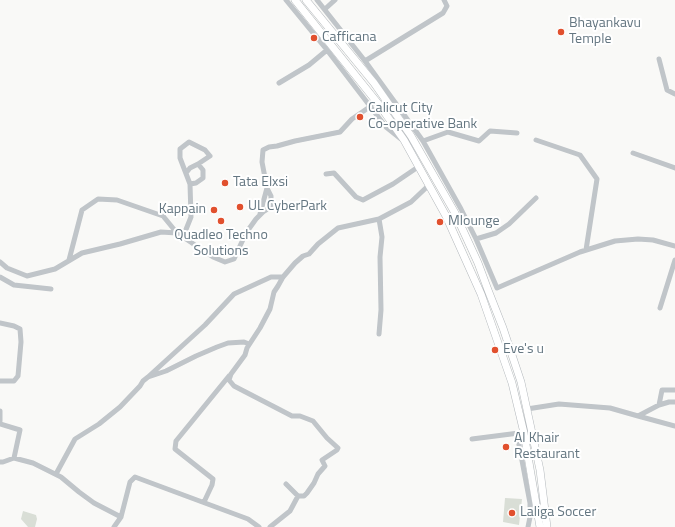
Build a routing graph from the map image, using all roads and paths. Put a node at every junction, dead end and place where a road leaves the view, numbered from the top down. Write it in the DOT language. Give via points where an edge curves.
graph roads {
  1 [pos="286,0"];
  2 [pos="295,0"];
  3 [pos="306,0"];
  4 [pos="317,0"];
  5 [pos="335,0"];
  6 [pos="444,0"];
  7 [pos="324,9"];
  8 [pos="327,50"];
  9 [pos="659,59"];
  10 [pos="365,61"];
  11 [pos="279,83"];
  12 [pos="675,94"];
  13 [pos="371,106"];
  14 [pos="518,133"];
  15 [pos="404,140"];
  16 [pos="536,140"];
  17 [pos="423,141"];
  18 [pos="633,153"];
  19 [pos="198,164"];
  20 [pos="418,167"];
  21 [pos="675,168"];
  22 [pos="186,173"];
  23 [pos="326,174"];
  24 [pos="190,184"];
  25 [pos="429,185"];
  26 [pos="267,188"];
  27 [pos="536,198"];
  28 [pos="259,217"];
  29 [pos="379,220"];
  30 [pos="176,233"];
  31 [pos="183,236"];
  32 [pos="476,239"];
  33 [pos="675,246"];
  34 [pos="586,250"];
  35 [pos="69,260"];
  36 [pos="675,260"];
  37 [pos="0,262"];
  38 [pos="0,277"];
  39 [pos="283,277"];
  40 [pos="51,289"];
  41 [pos="660,308"];
  42 [pos="0,323"];
  43 [pos="379,334"];
  44 [pos="249,344"];
  45 [pos="231,374"];
  46 [pos="148,377"];
  47 [pos="0,381"];
  48 [pos="675,390"];
  49 [pos="675,402"];
  50 [pos="659,405"];
  51 [pos="527,409"];
  52 [pos="0,411"];
  53 [pos="638,416"];
  54 [pos="0,422"];
  55 [pos="675,426"];
  56 [pos="520,433"];
  57 [pos="472,439"];
  58 [pos="14,458"];
  59 [pos="0,462"];
  60 [pos="56,474"];
  61 [pos="286,484"];
  62 [pos="298,496"];
  63 [pos="204,502"];
  64 [pos="121,517"];
  65 [pos="114,527"];
  66 [pos="260,527"];
  67 [pos="270,527"];
  68 [pos="528,527"];
  69 [pos="540,527"];
  70 [pos="547,527"];
  1 -- 8 [label="street"];
  2 -- 15 [label="highway" via="369,91"];
  3 -- 51 [label="highway" via="388,103 411,136 455,213 503,328"];
  4 -- 7 [label="street"];
  5 -- 7 [label="street"];
  6 -- 10 [label="street" via="447,6 443,13"];
  7 -- 10 [label="street"];
  8 -- 11 [label="street" via="309,65"];
  8 -- 13 [label="street"];
  9 -- 12 [label="street" via="667,90"];
  10 -- 17 [label="street"];
  13 -- 15 [label="street" via="386,127"];
  13 -- 26 [label="street" via="352,119 340,132 263,150 262,162"];
  14 -- 17 [label="street" via="490,131 478,141 448,132"];
  15 -- 20 [label="highway"];
  16 -- 34 [label="street" via="580,155 597,179"];
  17 -- 32 [label="street"];
  18 -- 21 [label="street"];
  19 -- 22 [label="street"];
  19 -- 22 [label="street" via="210,156 205,150 189,142 180,149 180,158"];
  19 -- 24 [label="street" via="203,170 203,178"];
  20 -- 23 [label="street" via="363,200 356,197 334,173"];
  20 -- 25 [label="highway"];
  22 -- 24 [label="street"];
  24 -- 31 [label="street" via="191,217"];
  25 -- 29 [label="street" via="411,202"];
  25 -- 56 [label="highway" via="481,294 512,383"];
  26 -- 28 [label="street"];
  26 -- 28 [label="street" via="271,196 270,207"];
  27 -- 32 [label="street" via="496,233"];
  28 -- 31 [label="street" via="246,233 234,259 224,262"];
  29 -- 39 [label="street" via="338,228 295,263"];
  29 -- 43 [label="street" via="382,237"];
  30 -- 31 [label="street"];
  30 -- 35 [label="street" via="161,232 149,235 82,252"];
  30 -- 35 [label="street" via="163,216 117,200 98,200 82,210"];
  32 -- 34 [label="street" via="497,288"];
  33 -- 34 [label="street" via="638,239 615,241"];
  35 -- 37 [label="street" via="55,269 27,276 7,268"];
  36 -- 41 [label="street"];
  38 -- 40 [label="street" via="14,285"];
  39 -- 44 [label="street" via="274,292 270,309"];
  39 -- 46 [label="street" via="271,277 234,294 205,325"];
  42 -- 47 [label="street" via="20,329 21,342 18,376 14,381"];
  44 -- 45 [label="street" via="245,355"];
  44 -- 46 [label="street" via="228,343"];
  45 -- 62 [label="street" via="229,380 234,386 292,416 313,421 338,448 322,460 325,466 307,493"];
  45 -- 63 [label="street" via="176,441 175,449 213,479"];
  46 -- 60 [label="street" via="120,407 75,439"];
  48 -- 50 [label="street" via="662,390"];
  49 -- 50 [label="street"];
  50 -- 53 [label="street"];
  51 -- 53 [label="street" via="559,404 610,408"];
  51 -- 70 [label="highway" via="540,470"];
  52 -- 54 [label="street"];
  53 -- 55 [label="street"];
  54 -- 58 [label="street" via="20,430"];
  56 -- 57 [label="street"];
  56 -- 68 [label="street" via="530,503"];
  56 -- 69 [label="highway"];
  58 -- 59 [label="street"];
  58 -- 60 [label="street" via="33,463"];
  60 -- 64 [label="street" via="94,503"];
  61 -- 62 [label="street"];
  62 -- 67 [label="street" via="290,511"];
  63 -- 64 [label="street" via="135,477 130,482"];
  63 -- 66 [label="street" via="248,519"];
  64 -- 65 [label="street"];
}
